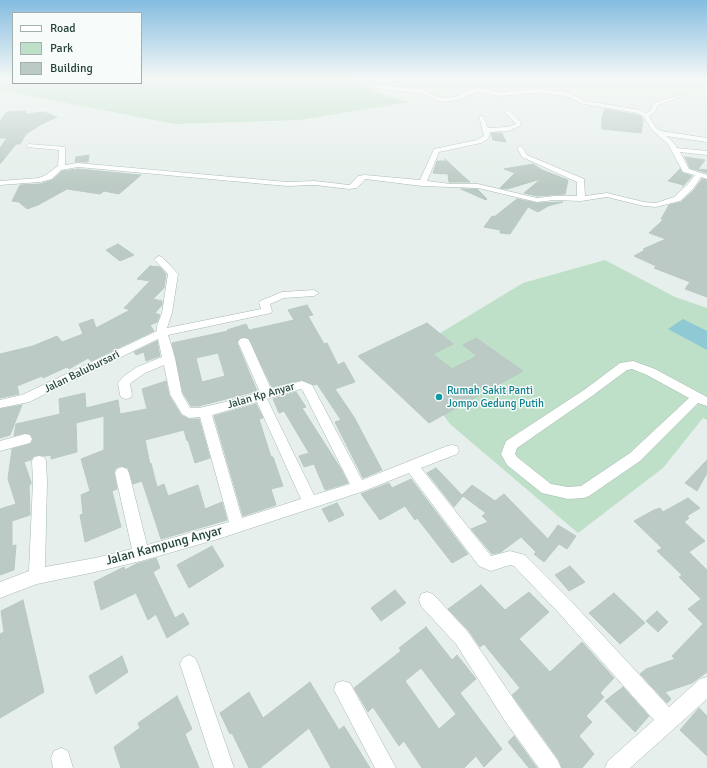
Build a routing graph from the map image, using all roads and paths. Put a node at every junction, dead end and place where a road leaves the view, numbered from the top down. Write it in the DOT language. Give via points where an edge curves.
graph roads {
  1 [pos="510,114"];
  2 [pos="641,114"];
  3 [pos="649,114"];
  4 [pos="646,116"];
  5 [pos="481,118"];
  6 [pos="486,130"];
  7 [pos="660,134"];
  8 [pos="707,140"];
  9 [pos="29,146"];
  10 [pos="520,148"];
  11 [pos="675,150"];
  12 [pos="707,153"];
  13 [pos="62,167"];
  14 [pos="699,174"];
  15 [pos="707,177"];
  16 [pos="0,183"];
  17 [pos="422,184"];
  18 [pos="581,199"];
  19 [pos="159,259"];
  20 [pos="314,293"];
  21 [pos="162,333"];
  22 [pos="244,342"];
  23 [pos="169,358"];
  24 [pos="126,395"];
  25 [pos="263,395"];
  26 [pos="702,399"];
  27 [pos="0,404"];
  28 [pos="205,412"];
  29 [pos="25,439"];
  30 [pos="0,446"];
  31 [pos="452,450"];
  32 [pos="40,460"];
  33 [pos="411,466"];
  34 [pos="122,473"];
  35 [pos="358,487"];
  36 [pos="310,502"];
  37 [pos="238,525"];
  38 [pos="141,554"];
  39 [pos="37,576"];
  40 [pos="0,590"];
  41 [pos="427,600"];
  42 [pos="189,664"];
  43 [pos="707,686"];
  44 [pos="343,690"];
  45 [pos="668,721"];
  46 [pos="224,768"];
  47 [pos="386,768"];
  48 [pos="550,768"];
  49 [pos="615,768"];
  1 -- 6 [label="street" via="518,125 508,129"];
  2 -- 4 [label="street"];
  3 -- 4 [label="street"];
  4 -- 7 [label="street"];
  5 -- 6 [label="street"];
  6 -- 17 [label="street" via="487,137 479,142 436,150"];
  7 -- 8 [label="street"];
  7 -- 11 [label="street"];
  9 -- 13 [label="street" via="63,148"];
  10 -- 18 [label="street" via="524,156 581,181"];
  11 -- 12 [label="street"];
  11 -- 14 [label="street" via="684,168"];
  13 -- 16 [label="street" via="40,180"];
  13 -- 17 [label="street" via="88,166 346,187 354,186 363,177"];
  14 -- 15 [label="street"];
  14 -- 18 [label="street" via="683,194 667,203 644,204 607,195"];
  17 -- 18 [label="street" via="483,187 538,200"];
  19 -- 21 [label="street" via="173,274"];
  20 -- 21 [label="street, Jalan Balubursari" via="282,294 264,303 267,311"];
  21 -- 23 [label="street, Jalan Kp Anyar"];
  21 -- 27 [label="street, Jalan Balubursari" via="25,399"];
  22 -- 25 [label="street"];
  23 -- 24 [label="street" via="141,370 128,379 124,383"];
  23 -- 28 [label="street, Jalan Kp Anyar" via="176,394 183,408 189,413"];
  25 -- 28 [label="street, Jalan Kp Anyar"];
  25 -- 35 [label="street, Jalan Kp Anyar" via="295,386 302,385 308,388"];
  25 -- 36 [label="street"];
  26 -- 26 [label="street" via="650,372 633,365 624,366 511,445 508,454 512,461 547,489 568,493 584,492 635,457"];
  28 -- 37 [label="street, Jalan Kampung Anyar"];
  29 -- 30 [label="street"];
  31 -- 33 [label="street"];
  32 -- 39 [label="street"];
  33 -- 35 [label="street"];
  33 -- 45 [label="street" via="485,560 491,564 510,558 519,560"];
  34 -- 38 [label="street"];
  35 -- 36 [label="street"];
  36 -- 37 [label="street"];
  37 -- 38 [label="street, Jalan Kampung Anyar"];
  38 -- 39 [label="street, Jalan Kampung Anyar"];
  39 -- 40 [label="street, Jalan Kampung Anyar"];
  41 -- 48 [label="street" via="462,638"];
  42 -- 46 [label="street"];
  43 -- 45 [label="street"];
  44 -- 47 [label="street"];
  45 -- 49 [label="street"];
}
